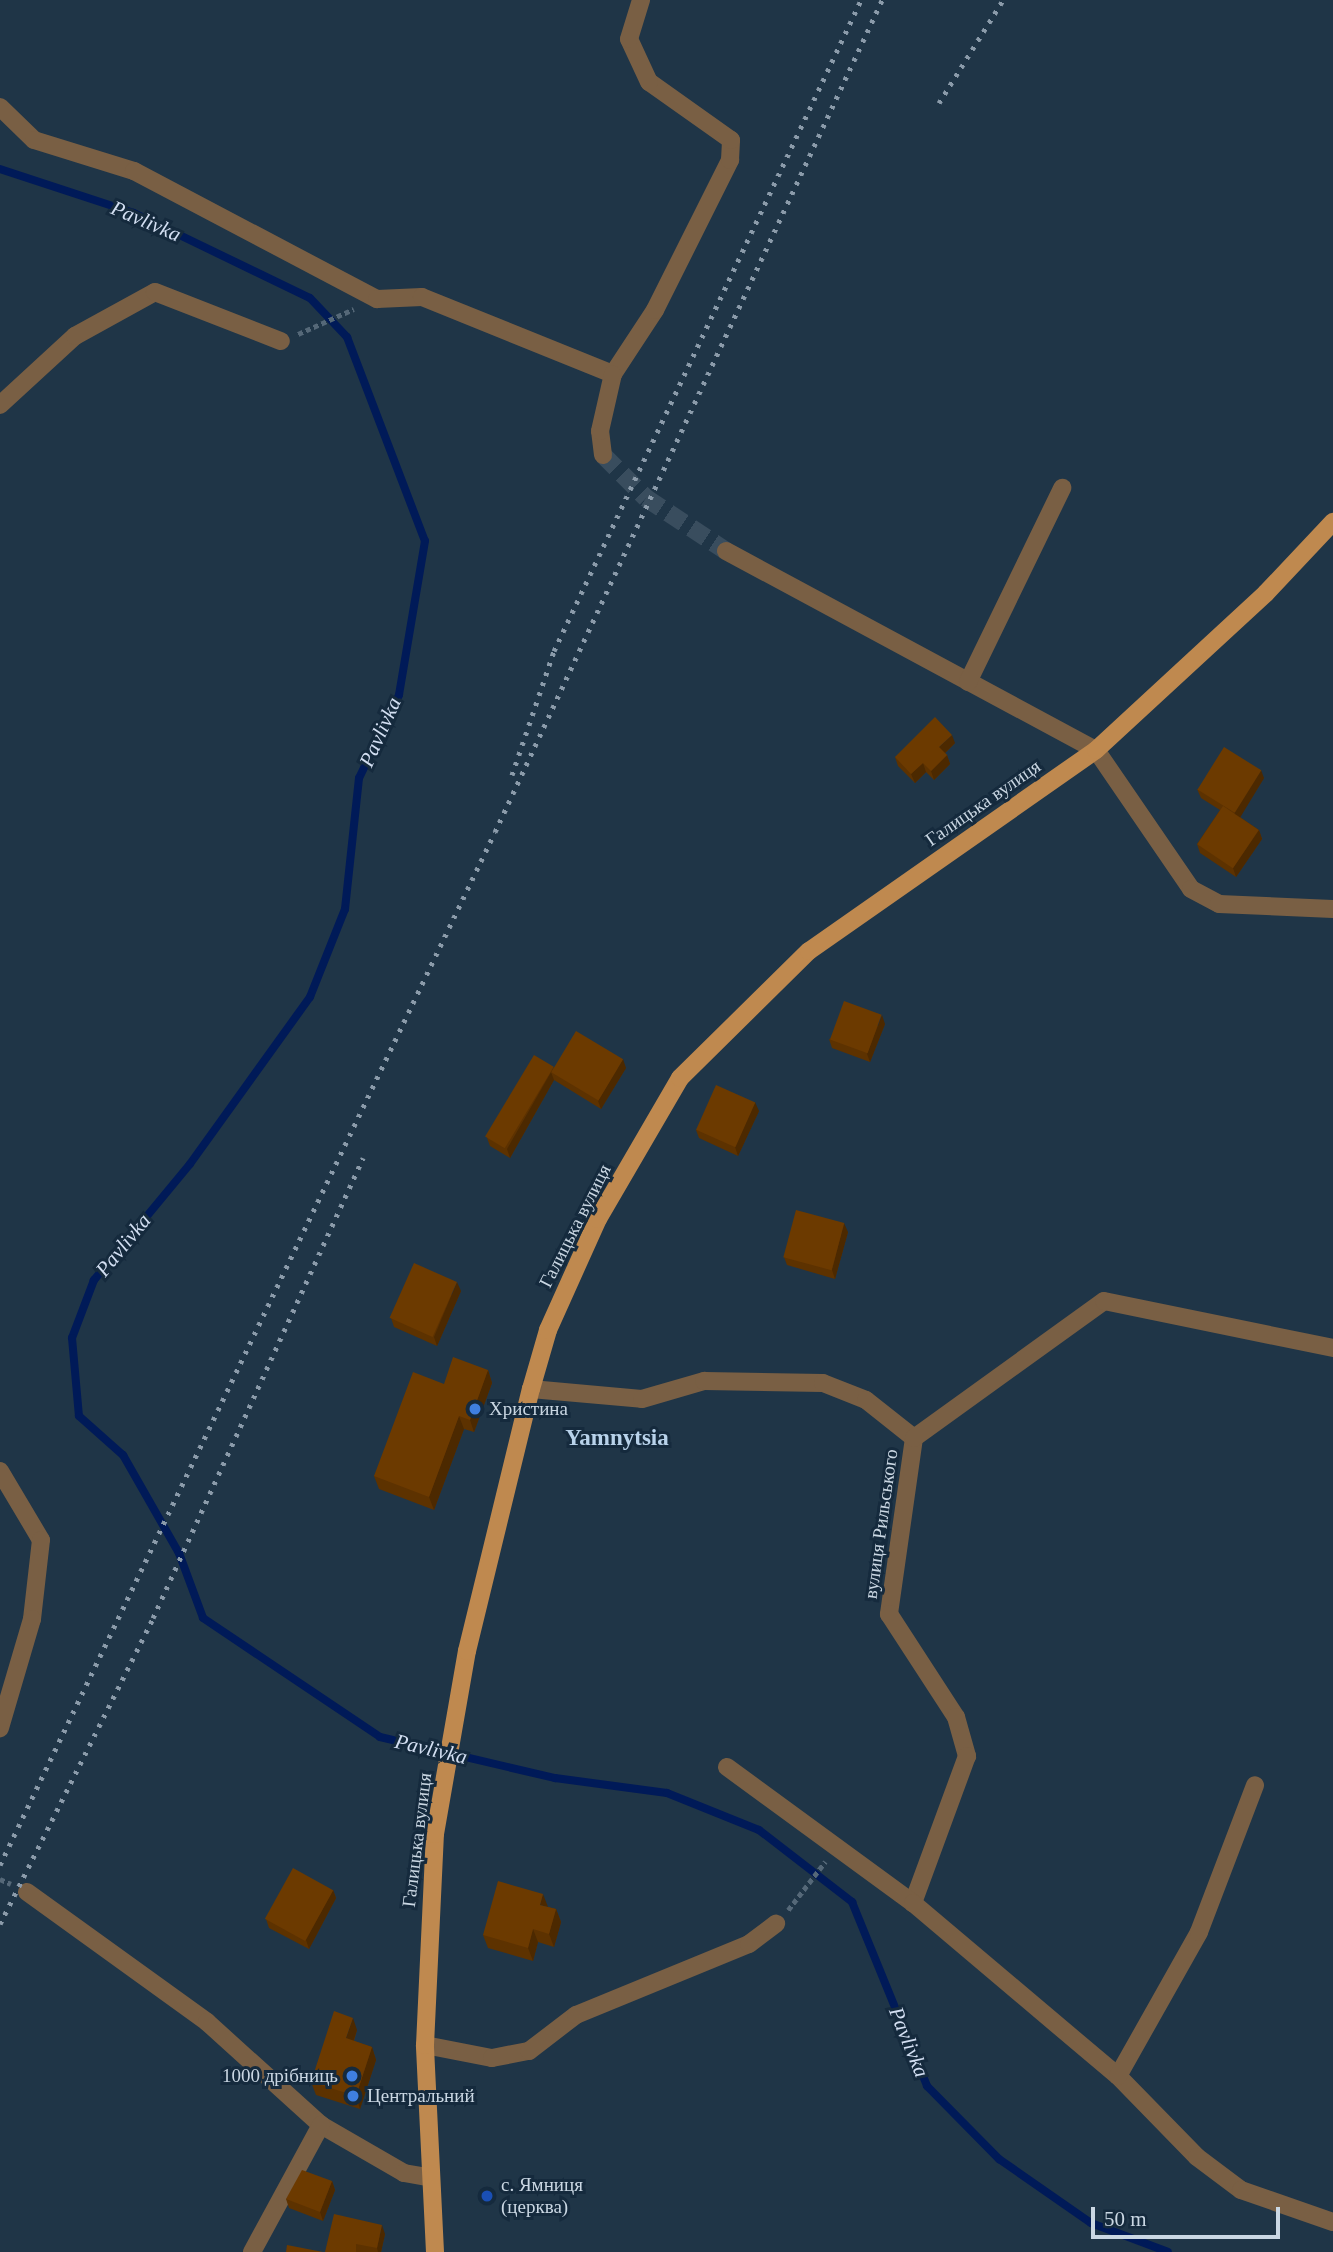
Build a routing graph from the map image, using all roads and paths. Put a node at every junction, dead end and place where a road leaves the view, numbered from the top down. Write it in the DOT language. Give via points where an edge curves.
graph roads {
  1 [pos="641,0"];
  2 [pos="0,107"];
  3 [pos="365,304"];
  4 [pos="289,338"];
  5 [pos="613,374"];
  6 [pos="0,405"];
  7 [pos="603,455"];
  8 [pos="1062,488"];
  9 [pos="1333,522"];
  10 [pos="726,551"];
  11 [pos="968,682"];
  12 [pos="1096,750"];
  13 [pos="1333,909"];
  14 [pos="1333,1348"];
  15 [pos="531,1389"];
  16 [pos="915,1438"];
  17 [pos="0,1471"];
  18 [pos="0,1727"];
  19 [pos="727,1768"];
  20 [pos="1255,1785"];
  21 [pos="839,1844"];
  22 [pos="27,1892"];
  23 [pos="913,1903"];
  24 [pos="776,1924"];
  25 [pos="425,2045"];
  26 [pos="1118,2076"];
  27 [pos="321,2125"];
  28 [pos="431,2178"];
  29 [pos="1333,2222"];
  30 [pos="252,2252"];
  31 [pos="435,2252"];
  1 -- 5 [label="street" via="629,39 649,82 731,140 730,160 655,310"];
  2 -- 5 [label="street" via="34,140 134,171 377,299 422,297"];
  3 -- 4 [label="path"];
  4 -- 6 [label="street" via="155,292 75,336"];
  5 -- 7 [label="street" via="600,431"];
  8 -- 11 [label="street"];
  9 -- 12 [label="main road, Галицька вулиця"];
  10 -- 11 [label="street"];
  11 -- 12 [label="street"];
  12 -- 13 [label="street" via="1191,889 1219,904"];
  12 -- 15 [label="main road, Галицька вулиця" via="809,951 680,1078 598,1220 548,1330"];
  14 -- 16 [label="street" via="1104,1301"];
  15 -- 16 [label="street, вулиця Рильського" via="642,1399 704,1381 823,1383 866,1400"];
  15 -- 25 [label="main road, Галицька вулиця" via="467,1651 435,1834"];
  16 -- 23 [label="street, вулиця Рильського" via="889,1614 956,1717 967,1756"];
  17 -- 18 [label="street" via="41,1540 32,1619"];
  19 -- 21 [label="street"];
  20 -- 26 [label="street" via="1199,1932"];
  21 -- 23 [label="street"];
  21 -- 24 [label="path"];
  22 -- 27 [label="street" via="207,2022"];
  23 -- 26 [label="street"];
  24 -- 25 [label="street" via="749,1944 576,2015 528,2051 492,2058"];
  25 -- 28 [label="main road, Галицька вулиця"];
  26 -- 29 [label="street" via="1197,2157 1241,2190"];
  27 -- 28 [label="street" via="404,2173"];
  27 -- 30 [label="street"];
  28 -- 31 [label="main road, Галицька вулиця"];
}
